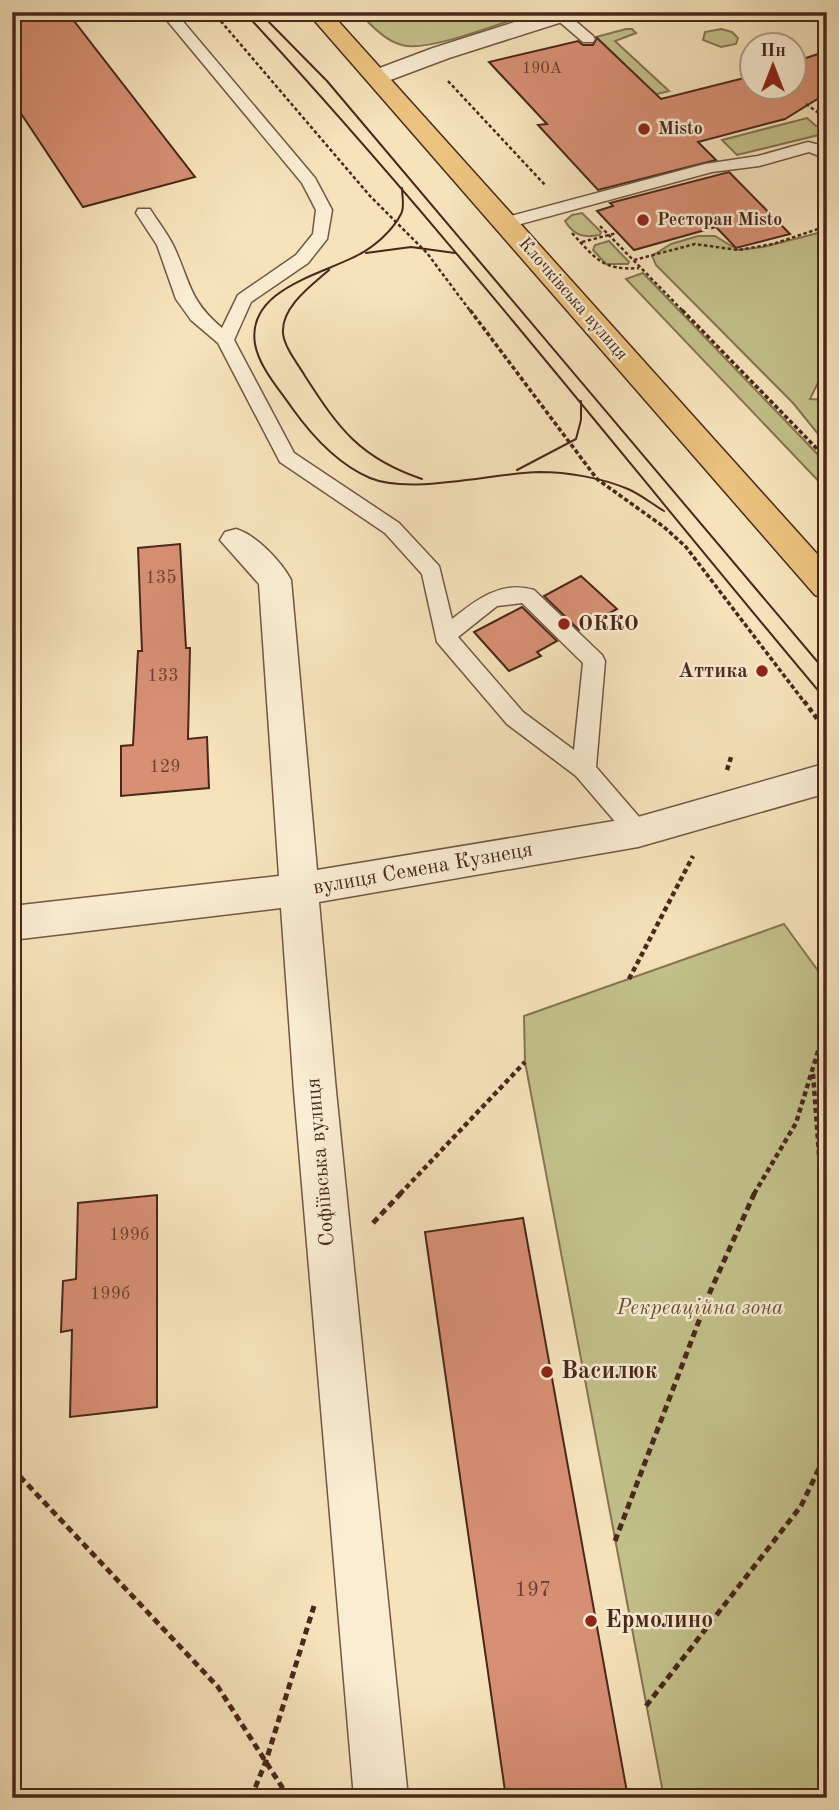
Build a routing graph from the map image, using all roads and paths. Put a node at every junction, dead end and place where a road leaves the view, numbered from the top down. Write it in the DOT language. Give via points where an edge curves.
graph roads {
  1 [pos="167,12"];
  2 [pos="213,12"];
  3 [pos="318,12"];
  4 [pos="565,14"];
  5 [pos="588,38"];
  6 [pos="427,59"];
  7 [pos="377,77"];
  8 [pos="806,104"];
  9 [pos="827,119"];
  10 [pos="827,154"];
  11 [pos="566,207"];
  12 [pos="585,211"];
  13 [pos="144,213"];
  14 [pos="506,223"];
  15 [pos="827,226"];
  16 [pos="617,233"];
  17 [pos="609,235"];
  18 [pos="581,242"];
  19 [pos="633,260"];
  20 [pos="640,267"];
  21 [pos="225,340"];
  22 [pos="827,459"];
  23 [pos="236,540"];
  24 [pos="827,587"];
  25 [pos="445,636"];
  26 [pos="821,724"];
  27 [pos="732,754"];
  28 [pos="584,769"];
  29 [pos="827,778"];
  30 [pos="716,810"];
  31 [pos="638,832"];
  32 [pos="297,890"];
  33 [pos="12,923"];
  34 [pos="629,979"];
  35 [pos="827,1022"];
  36 [pos="525,1062"];
  37 [pos="812,1070"];
  38 [pos="331,1267"];
  39 [pos="827,1269"];
  40 [pos="827,1452"];
  41 [pos="12,1468"];
  42 [pos="615,1541"];
  43 [pos="315,1601"];
  44 [pos="646,1706"];
  45 [pos="266,1761"];
  46 [pos="251,1798"];
  47 [pos="289,1798"];
  48 [pos="381,1798"];
  1 -- 21 [label="lane" via="309,181 324,210 321,235 302,260 244,299"];
  2 -- 26 [label="path" via="370,196 427,253 597,479 686,547"];
  3 -- 7 [label="main road, Клочківська вулиця"];
  4 -- 5 [label="lane"];
  4 -- 6 [label="street"];
  6 -- 7 [label="street"];
  6 -- 11 [label="path"];
  7 -- 14 [label="main road, Клочківська вулиця"];
  8 -- 9 [label="path"];
  10 -- 11 [label="lane" via="808,147 759,161 711,167"];
  11 -- 12 [label="path"];
  11 -- 14 [label="lane"];
  12 -- 17 [label="path"];
  12 -- 18 [label="path" via="565,215 561,221"];
  13 -- 21 [label="lane" via="165,245 185,299"];
  14 -- 24 [label="main road, Клочківська вулиця"];
  15 -- 19 [label="path" via="773,244 738,250 695,244"];
  16 -- 17 [label="path"];
  17 -- 18 [label="path"];
  17 -- 19 [label="path"];
  18 -- 20 [label="path" via="604,266 617,271"];
  19 -- 20 [label="path"];
  20 -- 22 [label="path"];
  21 -- 25 [label="lane" via="287,457 392,528 432,571"];
  23 -- 32 [label="street, Софіївська вулиця" via="275,580"];
  25 -- 28 [label="lane" via="515,718"];
  25 -- 28 [label="lane" via="492,599 527,595 594,661"];
  27 -- 30 [label="path"];
  28 -- 31 [label="lane"];
  29 -- 30 [label="street, вулиця Семена Кузнеця"];
  30 -- 31 [label="street, вулиця Семена Кузнеця"];
  30 -- 34 [label="path"];
  31 -- 32 [label="street, вулиця Семена Кузнеця"];
  32 -- 33 [label="street, вулиця Семена Кузнеця"];
  32 -- 38 [label="street, Софіївська вулиця"];
  35 -- 37 [label="path"];
  36 -- 38 [label="path"];
  37 -- 39 [label="path"];
  37 -- 42 [label="path" via="796,1123 755,1192 710,1292"];
  38 -- 48 [label="street, Софіївська вулиця"];
  40 -- 44 [label="path" via="801,1506"];
  41 -- 45 [label="path" via="218,1687"];
  43 -- 45 [label="path"];
  45 -- 46 [label="path"];
  45 -- 47 [label="path"];
}
